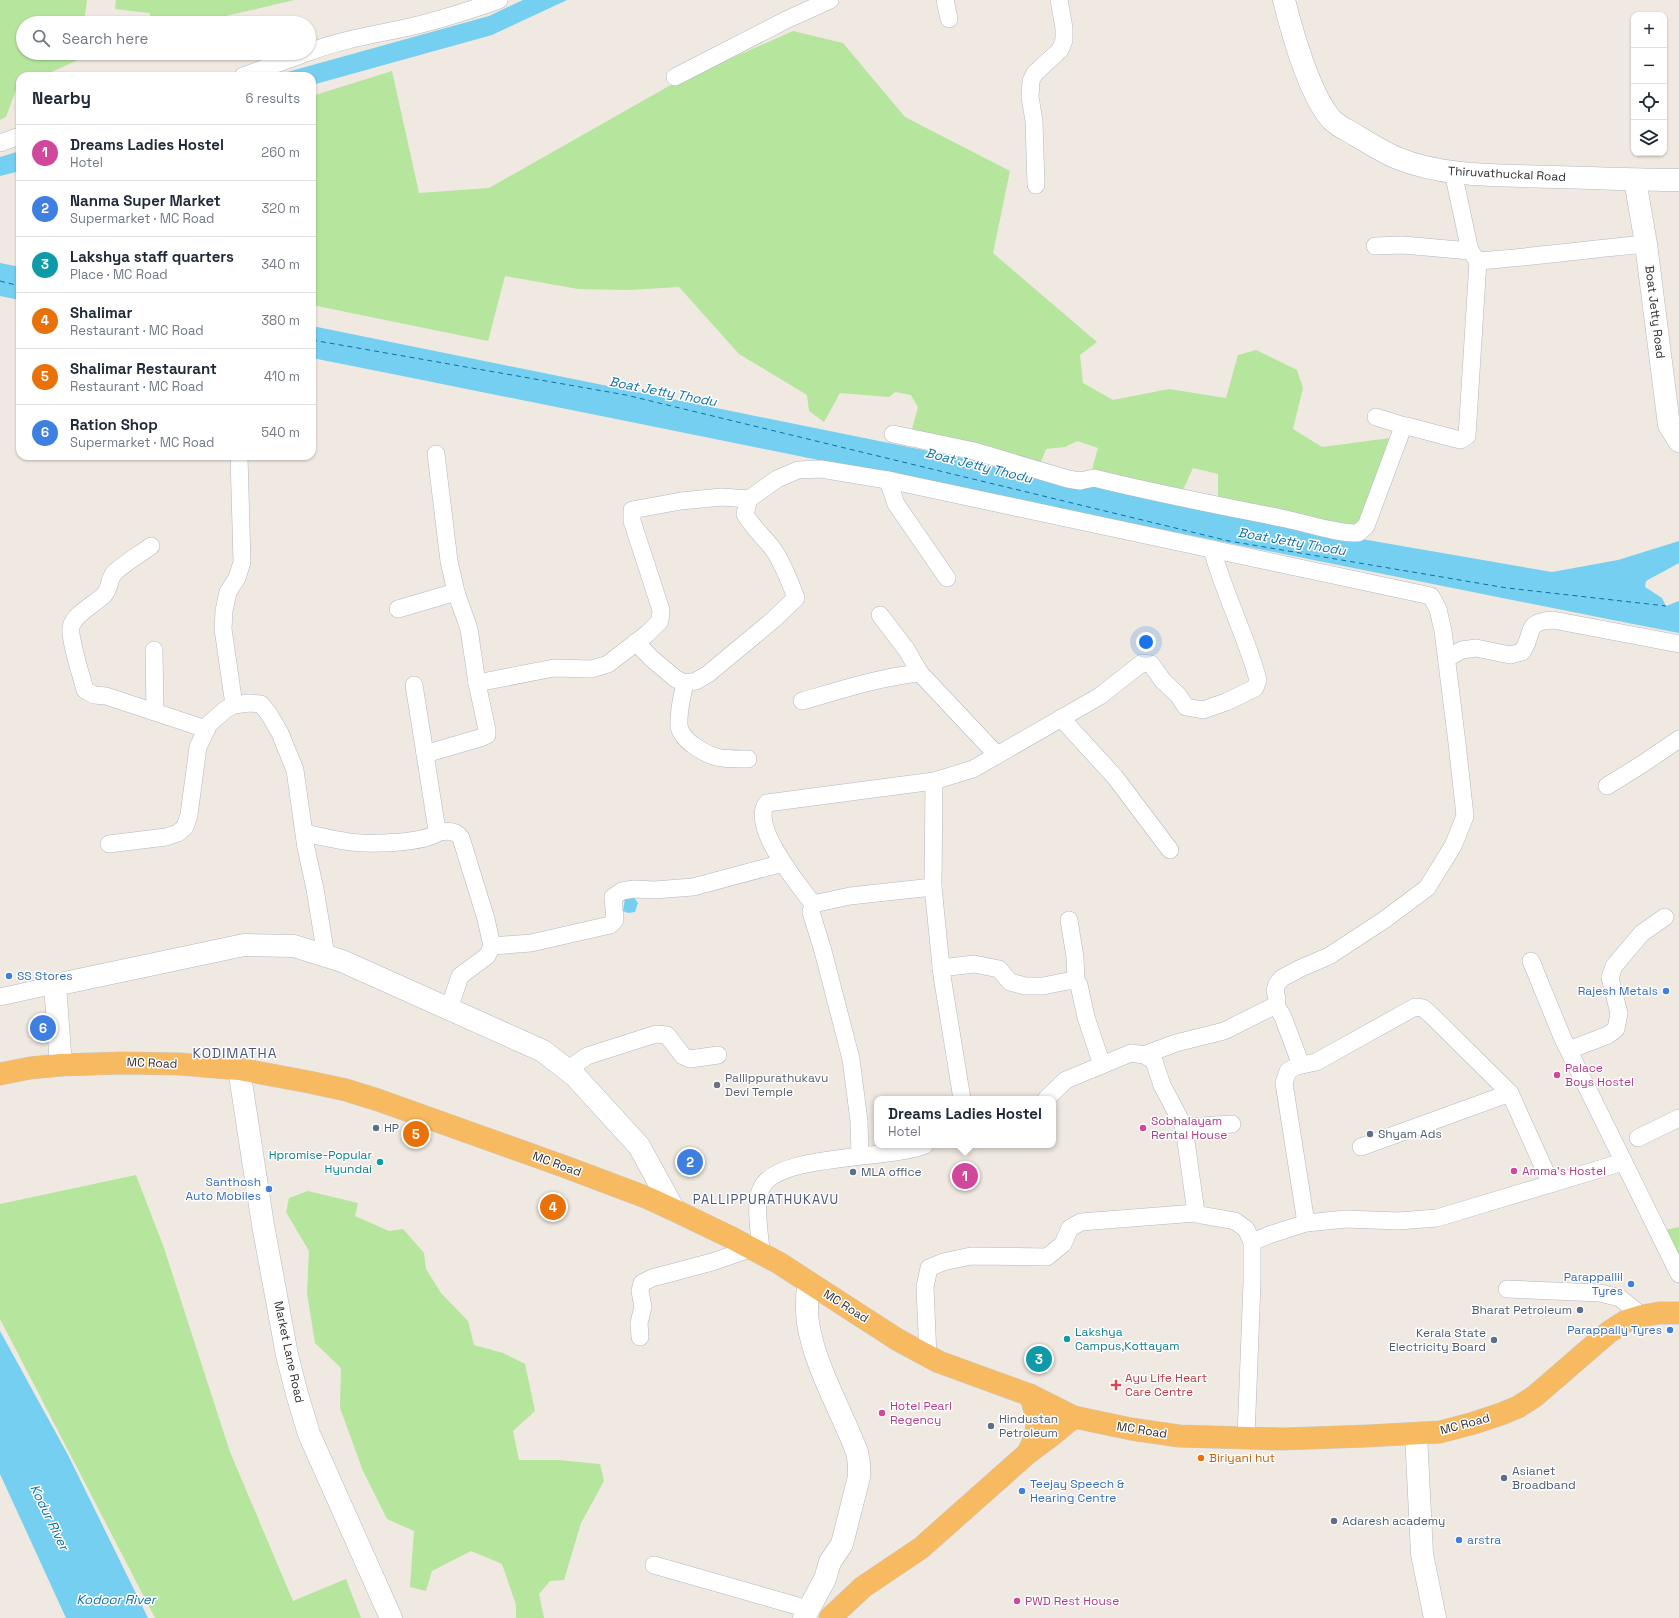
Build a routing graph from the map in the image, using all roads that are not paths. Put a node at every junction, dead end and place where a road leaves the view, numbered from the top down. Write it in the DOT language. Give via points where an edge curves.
graph roads {
  1 [pos="499,0"];
  2 [pos="830,0"];
  3 [pos="945,0"];
  4 [pos="1059,0"];
  5 [pos="1284,0"];
  6 [pos="949,19"];
  7 [pos="316,49"];
  8 [pos="287,60"];
  9 [pos="254,72"];
  10 [pos="675,77"];
  11 [pos="16,137"];
  12 [pos="0,143"];
  13 [pos="1453,172"];
  14 [pos="1635,180"];
  15 [pos="1679,180"];
  16 [pos="1036,186"];
  17 [pos="1646,244"];
  18 [pos="1375,246"];
  19 [pos="1474,256"];
  20 [pos="1376,417"];
  21 [pos="1405,426"];
  22 [pos="893,434"];
  23 [pos="1679,441"];
  24 [pos="436,454"];
  25 [pos="239,460"];
  26 [pos="888,480"];
  27 [pos="749,499"];
  28 [pos="151,546"];
  29 [pos="1212,549"];
  30 [pos="947,578"];
  31 [pos="456,592"];
  32 [pos="398,609"];
  33 [pos="880,615"];
  34 [pos="636,642"];
  35 [pos="1679,644"];
  36 [pos="154,650"];
  37 [pos="1446,658"];
  38 [pos="920,673"];
  39 [pos="477,682"];
  40 [pos="685,683"];
  41 [pos="414,685"];
  42 [pos="802,701"];
  43 [pos="234,705"];
  44 [pos="155,712"];
  45 [pos="1061,718"];
  46 [pos="206,730"];
  47 [pos="1679,739"];
  48 [pos="424,754"];
  49 [pos="997,755"];
  50 [pos="748,759"];
  51 [pos="934,781"];
  52 [pos="1607,786"];
  53 [pos="439,832"];
  54 [pos="305,833"];
  55 [pos="109,844"];
  56 [pos="1170,850"];
  57 [pos="783,863"];
  58 [pos="933,887"];
  59 [pos="813,904"];
  60 [pos="1665,917"];
  61 [pos="1069,920"];
  62 [pos="492,946"];
  63 [pos="326,956"];
  64 [pos="1531,961"];
  65 [pos="941,968"];
  66 [pos="1076,981"];
  67 [pos="55,985"];
  68 [pos="0,997"];
  69 [pos="1276,1005"];
  70 [pos="449,1009"];
  71 [pos="1569,1050"];
  72 [pos="718,1055"];
  73 [pos="1144,1055"];
  74 [pos="61,1065"];
  75 [pos="1102,1065"];
  76 [pos="1301,1065"];
  77 [pos="239,1070"];
  78 [pos="567,1070"];
  79 [pos="0,1074"];
  80 [pos="1510,1093"];
  81 [pos="962,1096"];
  82 [pos="1049,1096"];
  83 [pos="1679,1118"];
  84 [pos="1232,1124"];
  85 [pos="1184,1127"];
  86 [pos="1638,1138"];
  87 [pos="1360,1147"];
  88 [pos="918,1148"];
  89 [pos="860,1155"];
  90 [pos="1623,1162"];
  91 [pos="1551,1184"];
  92 [pos="674,1210"];
  93 [pos="1196,1213"];
  94 [pos="1306,1223"];
  95 [pos="1252,1242"];
  96 [pos="757,1250"];
  97 [pos="1679,1274"];
  98 [pos="808,1283"];
  99 [pos="1507,1289"];
  100 [pos="1679,1313"];
  101 [pos="1642,1316"];
  102 [pos="640,1337"];
  103 [pos="928,1357"];
  104 [pos="1030,1395"];
  105 [pos="1074,1417"];
  106 [pos="1416,1434"];
  107 [pos="1246,1438"];
  108 [pos="1028,1453"];
  109 [pos="654,1565"];
  110 [pos="806,1613"];
  111 [pos="391,1618"];
  112 [pos="830,1618"];
  113 [pos="1435,1618"];
  1 -- 7 [label="street" via="406,28"];
  2 -- 10 [label="street"];
  3 -- 6 [label="street"];
  4 -- 16 [label="street" via="1064,40 1060,50 1031,81"];
  5 -- 13 [label="main road, Thiruvathuckal Road" via="1290,26 1309,77 1333,121 1398,158"];
  8 -- 9 [label="street"];
  11 -- 12 [label="street"];
  13 -- 14 [label="main road, Thiruvathuckal Road"];
  13 -- 19 [label="street"];
  14 -- 15 [label="main road, Thiruvathuckal Road"];
  14 -- 17 [label="main road, Boat Jetty Road"];
  17 -- 19 [label="street" via="1560,252 1527,258"];
  17 -- 23 [label="main road, Boat Jetty Road" via="1669,425"];
  18 -- 19 [label="street" via="1403,245"];
  19 -- 21 [label="street" via="1467,436 1460,440"];
  20 -- 21 [label="street"];
  21 -- 22 [label="street" via="1366,526 1358,533 1346,533 1094,478 1080,481 1068,479 974,451"];
  24 -- 31 [label="street" via="447,547"];
  25 -- 43 [label="street" via="242,562 237,578 228,592 223,629"];
  26 -- 27 [label="street" via="821,469 798,470 777,479"];
  26 -- 29 [label="street"];
  26 -- 30 [label="street" via="896,504"];
  27 -- 34 [label="street" via="722,497 632,510 632,522 661,610 660,621"];
  27 -- 40 [label="street" via="745,514 774,551 788,575 796,598 708,674 696,681"];
  28 -- 44 [label="street" via="115,572 109,579 105,594 74,620 71,628 86,690 94,695 106,696"];
  29 -- 37 [label="street" via="1431,596 1438,609"];
  29 -- 45 [label="street" via="1218,571 1252,657 1258,680 1255,688 1203,710 1186,707 1151,664 1142,663 1100,696"];
  31 -- 32 [label="street"];
  31 -- 39 [label="street" via="469,630"];
  33 -- 38 [label="street"];
  34 -- 39 [label="street" via="608,664 592,669 554,668"];
  34 -- 40 [label="street" via="666,672"];
  35 -- 37 [label="street" via="1553,620 1534,625 1522,652 1510,655 1476,648 1462,650"];
  36 -- 44 [label="street"];
  37 -- 69 [label="street" via="1465,816 1453,846 1427,888 1329,956 1282,978 1275,990"];
  38 -- 42 [label="street" via="904,674"];
  38 -- 49 [label="street"];
  39 -- 48 [label="street" via="487,735"];
  40 -- 50 [label="street" via="679,727 686,740 707,755 726,759"];
  41 -- 48 [label="street"];
  43 -- 46 [label="street" via="209,724"];
  43 -- 54 [label="street" via="261,704 280,733 295,770"];
  44 -- 46 [label="street"];
  45 -- 49 [label="street"];
  45 -- 56 [label="street" via="1115,777"];
  46 -- 55 [label="street" via="198,747 189,816 185,827 178,833 166,836"];
  47 -- 52 [label="street"];
  48 -- 53 [label="street" via="433,813"];
  49 -- 51 [label="street" via="973,769"];
  51 -- 57 [label="street" via="767,803 763,816 769,839"];
  51 -- 58 [label="street"];
  53 -- 54 [label="street" via="414,841 383,842 346,842"];
  53 -- 62 [label="street" via="452,831 461,838"];
  54 -- 63 [label="street"];
  57 -- 59 [label="street"];
  57 -- 62 [label="street" via="693,887 622,891 613,897 616,920 610,925 531,943"];
  58 -- 59 [label="street" via="850,896"];
  58 -- 65 [label="street"];
  59 -- 89 [label="street" via="811,912 824,951 851,1059 859,1121"];
  60 -- 71 [label="street" via="1642,933 1614,966 1610,978 1619,1013 1616,1028 1608,1035"];
  61 -- 66 [label="street"];
  62 -- 70 [label="street" via="487,956 460,976"];
  63 -- 67 [label="main road" via="294,946 244,945"];
  63 -- 70 [label="main road"];
  64 -- 71 [label="street"];
  65 -- 66 [label="street" via="974,964 999,969 1010,982 1025,986"];
  65 -- 81 [label="street"];
  66 -- 75 [label="street" via="1080,985 1086,1017"];
  67 -- 68 [label="street"];
  67 -- 74 [label="main road"];
  69 -- 73 [label="street" via="1224,1031"];
  69 -- 76 [label="street"];
  70 -- 78 [label="main road" via="543,1051"];
  71 -- 90 [label="street"];
  72 -- 78 [label="street" via="690,1059 683,1056 667,1035 656,1034 587,1056"];
  73 -- 75 [label="street" via="1131,1053"];
  73 -- 85 [label="street" via="1154,1061 1162,1085"];
  74 -- 77 [label="highway, MC Road" via="155,1063"];
  74 -- 79 [label="highway, MC Road"];
  75 -- 82 [label="street" via="1066,1080"];
  76 -- 80 [label="street" via="1316,1062 1415,1006 1430,1014"];
  76 -- 94 [label="street" via="1288,1071 1284,1083"];
  77 -- 92 [label="highway, MC Road" via="338,1088 378,1100 563,1166"];
  77 -- 111 [label="main road, Market Lane Road" via="263,1225 287,1355 297,1394 314,1448"];
  78 -- 92 [label="main road" via="640,1146"];
  80 -- 87 [label="street"];
  80 -- 91 [label="street"];
  83 -- 86 [label="street"];
  84 -- 85 [label="street"];
  85 -- 93 [label="street"];
  88 -- 89 [label="street" via="902,1152"];
  89 -- 96 [label="street" via="798,1166 770,1178 761,1187 758,1203"];
  90 -- 91 [label="street"];
  90 -- 97 [label="street"];
  91 -- 94 [label="street" via="1437,1218 1398,1221 1346,1219"];
  92 -- 96 [label="highway, MC Road"];
  93 -- 95 [label="street" via="1235,1221 1246,1229"];
  93 -- 103 [label="street" via="1081,1222 1070,1228 1063,1244 1047,1257 971,1256 929,1268 925,1287"];
  94 -- 95 [label="street"];
  95 -- 107 [label="street"];
  96 -- 98 [label="highway, MC Road"];
  96 -- 102 [label="street" via="642,1283"];
  98 -- 103 [label="highway, MC Road"];
  98 -- 110 [label="main road" via="806,1306 810,1334 856,1452 859,1477 842,1544 830,1562 825,1579"];
  99 -- 101 [label="street" via="1600,1292 1620,1298"];
  100 -- 101 [label="highway, MC Road"];
  101 -- 106 [label="highway, MC Road" via="1626,1321 1609,1332 1518,1407 1467,1425 1440,1432"];
  103 -- 104 [label="highway, MC Road"];
  104 -- 105 [label="highway, MC Road"];
  104 -- 108 [label="highway" via="1037,1415 1036,1437"];
  105 -- 107 [label="highway, MC Road" via="1179,1436"];
  105 -- 108 [label="highway"];
  106 -- 107 [label="highway, MC Road"];
  106 -- 113 [label="main road" via="1422,1554"];
  108 -- 112 [label="highway" via="921,1548 863,1587"];
  109 -- 110 [label="street"];
}
